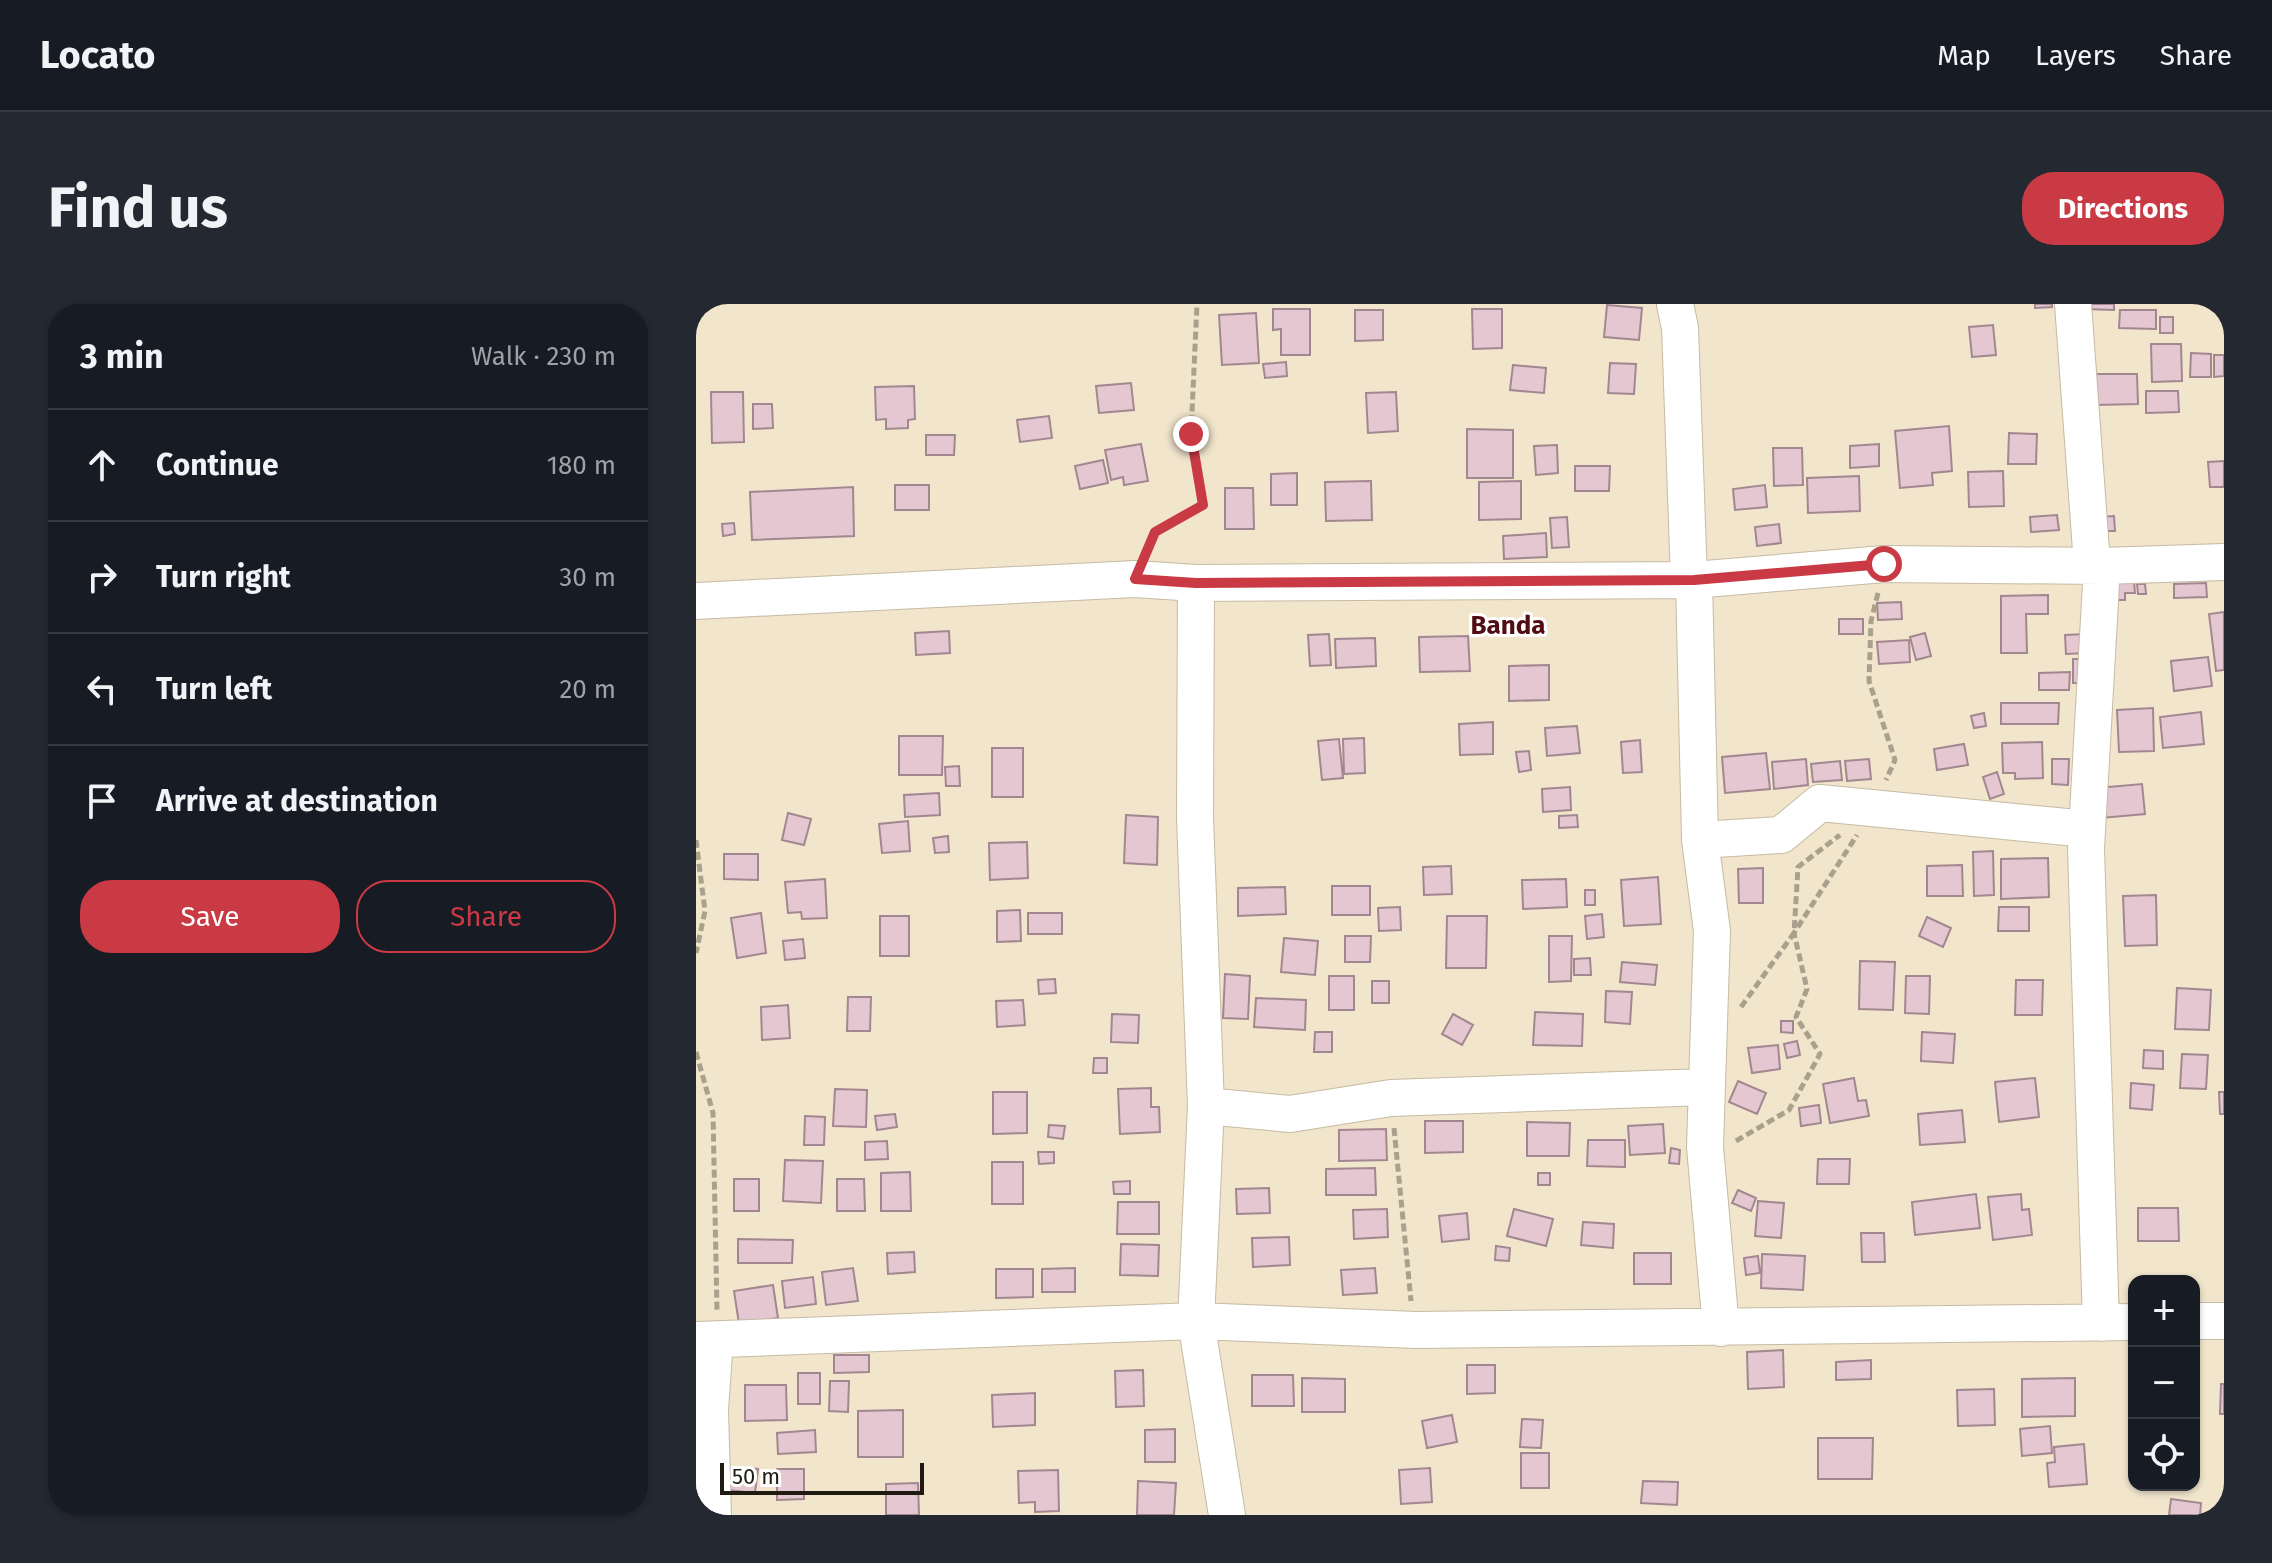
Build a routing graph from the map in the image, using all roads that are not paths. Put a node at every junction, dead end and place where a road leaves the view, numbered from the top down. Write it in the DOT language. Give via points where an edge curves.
graph roads {
  1 [pos="1675,304"];
  2 [pos="2073,304"];
  3 [pos="2224,562"];
  4 [pos="2097,565"];
  5 [pos="1692,580"];
  6 [pos="1196,583"];
  7 [pos="696,601"];
  8 [pos="2087,829"];
  9 [pos="1700,840"];
  10 [pos="1706,1087"];
  11 [pos="1206,1106"];
  12 [pos="1196,1321"];
  13 [pos="2200,1321"];
  14 [pos="2224,1321"];
  15 [pos="2118,1323"];
  16 [pos="1721,1328"];
  17 [pos="706,1340"];
  18 [pos="713,1515"];
  19 [pos="1227,1515"];
  1 -- 5 [label="street"];
  2 -- 4 [label="street"];
  3 -- 4 [label="street"];
  4 -- 5 [label="street" via="1884,564"];
  4 -- 8 [label="street"];
  5 -- 6 [label="street"];
  5 -- 9 [label="street"];
  6 -- 7 [label="street" via="1135,579"];
  6 -- 11 [label="street" via="1195,818"];
  8 -- 9 [label="street" via="1820,803 1781,835"];
  8 -- 15 [label="street"];
  9 -- 10 [label="street" via="1712,931"];
  10 -- 11 [label="street" via="1391,1098 1290,1114"];
  10 -- 16 [label="street" via="1705,1147"];
  11 -- 12 [label="street"];
  12 -- 16 [label="street" via="1416,1330"];
  12 -- 17 [label="street"];
  12 -- 19 [label="street"];
  13 -- 14 [label="street"];
  15 -- 16 [label="street"];
  17 -- 18 [label="street"];
}
